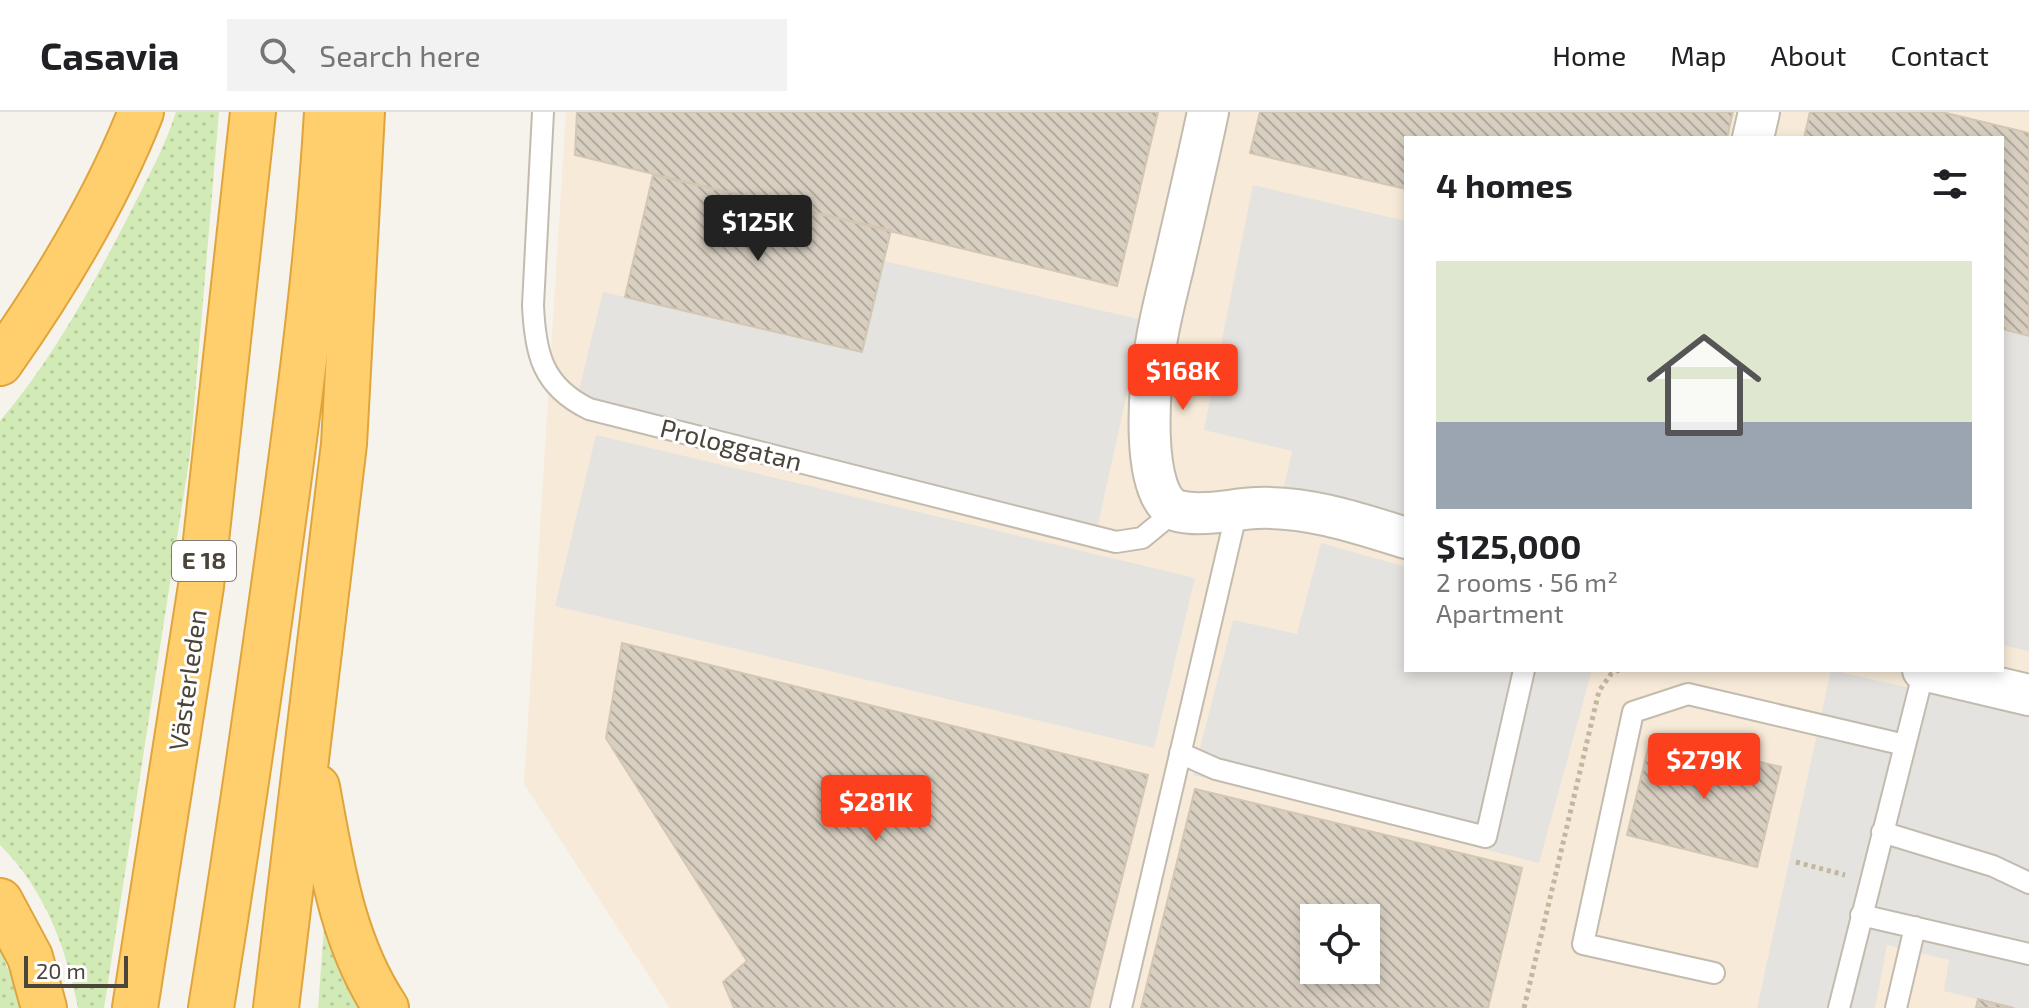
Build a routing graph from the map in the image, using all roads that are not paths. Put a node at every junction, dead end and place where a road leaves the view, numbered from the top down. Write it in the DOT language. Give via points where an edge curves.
graph roads {
  1 [pos="141,112"];
  2 [pos="253,112"];
  3 [pos="327,112"];
  4 [pos="362,112"];
  5 [pos="543,112"];
  6 [pos="1208,112"];
  7 [pos="1759,112"];
  8 [pos="1753,136"];
  9 [pos="0,363"];
  10 [pos="1176,510"];
  11 [pos="1237,510"];
  12 [pos="1404,537"];
  13 [pos="1524,672"];
  14 [pos="1923,672"];
  15 [pos="1931,672"];
  16 [pos="2029,695"];
  17 [pos="1905,745"];
  18 [pos="309,747"];
  19 [pos="1180,753"];
  20 [pos="1882,832"];
  21 [pos="2029,883"];
  22 [pos="0,901"];
  23 [pos="1861,915"];
  24 [pos="1915,927"];
  25 [pos="2029,954"];
  26 [pos="1714,973"];
  27 [pos="44,1008"];
  28 [pos="135,1008"];
  29 [pos="211,1008"];
  30 [pos="276,1008"];
  31 [pos="386,1008"];
  32 [pos="1121,1008"];
  33 [pos="1839,1008"];
  34 [pos="1896,1008"];
  1 -- 9 [label="highway" via="68,260"];
  2 -- 28 [label="highway, Västerleden / E 18" via="201,586"];
  3 -- 29 [label="highway, E 18" via="297,418"];
  4 -- 18 [label="highway" via="344,444"];
  5 -- 10 [label="lane, Prologgatan" via="534,332 552,382 568,399 589,409 1116,542 1142,538"];
  6 -- 10 [label="street" via="1155,346 1149,445 1157,487"];
  7 -- 8 [label="street"];
  10 -- 11 [label="street"];
  11 -- 12 [label="street" via="1292,510"];
  11 -- 19 [label="lane"];
  13 -- 19 [label="lane" via="1486,837 1216,769"];
  14 -- 17 [label="lane"];
  15 -- 16 [label="street"];
  17 -- 20 [label="lane"];
  17 -- 26 [label="lane" via="1688,694 1633,712 1583,944"];
  18 -- 30 [label="highway"];
  18 -- 31 [label="highway" via="347,926"];
  19 -- 32 [label="lane"];
  20 -- 21 [label="lane" via="1993,866"];
  20 -- 23 [label="lane"];
  22 -- 27 [label="highway" via="30,957"];
  23 -- 24 [label="lane"];
  23 -- 33 [label="lane"];
  24 -- 25 [label="lane"];
  24 -- 34 [label="lane"];
}
